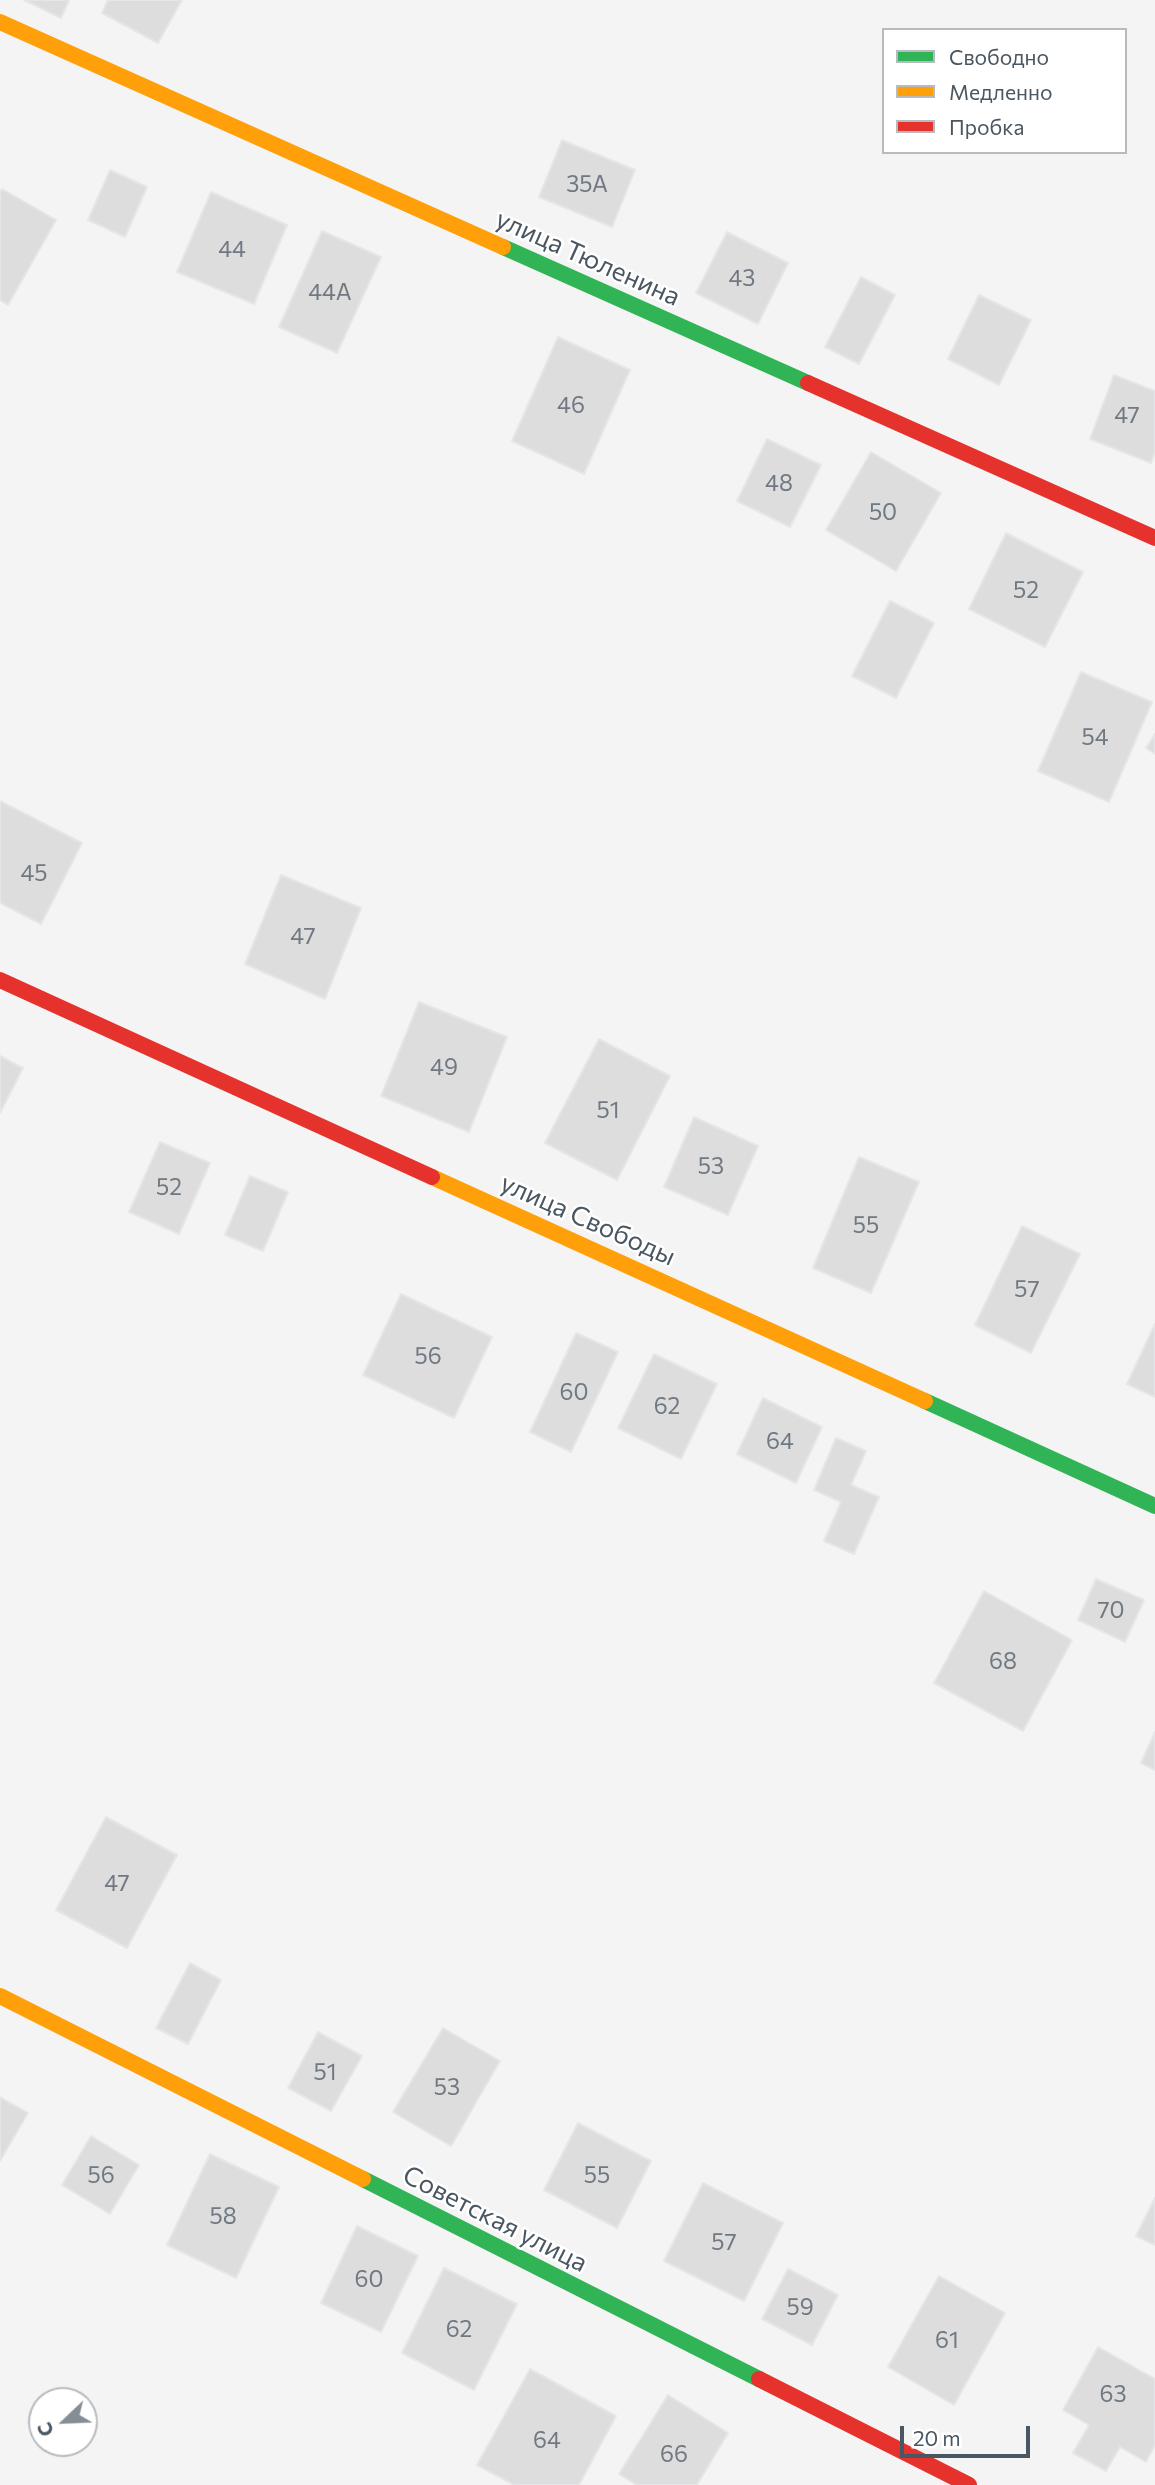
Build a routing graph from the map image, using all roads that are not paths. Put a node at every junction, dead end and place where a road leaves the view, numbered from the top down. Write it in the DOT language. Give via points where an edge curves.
graph roads {
  1 [pos="0,22"];
  2 [pos="1155,538"];
  3 [pos="0,980"];
  4 [pos="1155,1506"];
  5 [pos="0,1996"];
  6 [pos="969,2485"];
  1 -- 2 [label="street, улица Тюленина"];
  3 -- 4 [label="street, улица Свободы"];
  5 -- 6 [label="street, Советская улица"];
}
